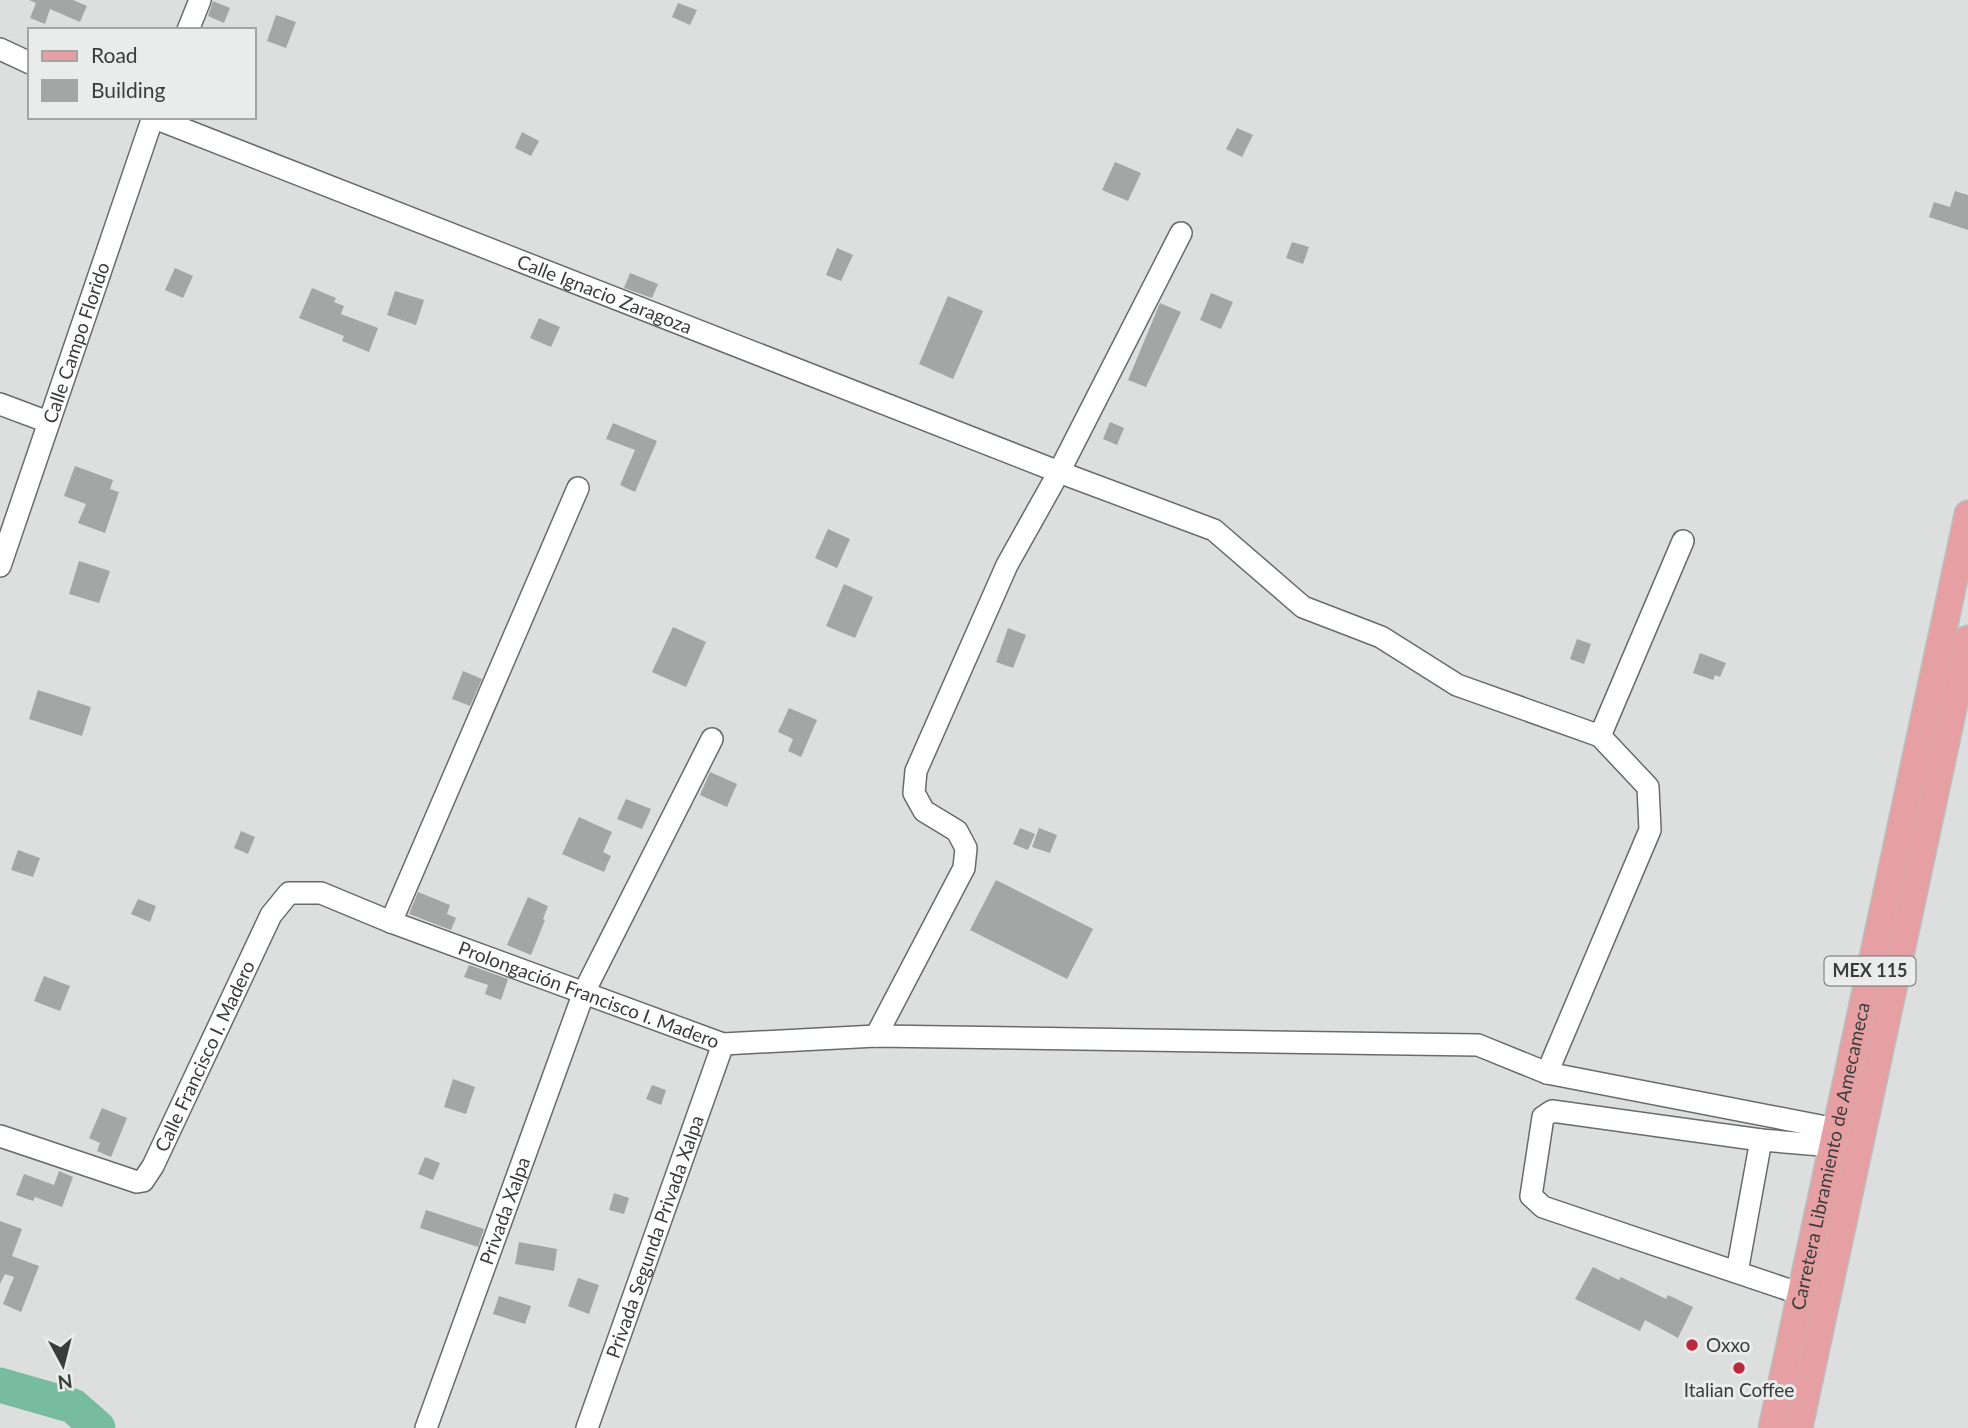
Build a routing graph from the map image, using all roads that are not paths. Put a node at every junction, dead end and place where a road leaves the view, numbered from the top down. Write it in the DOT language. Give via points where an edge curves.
graph roads {
  1 [pos="200,0"];
  2 [pos="189,28"];
  3 [pos="0,49"];
  4 [pos="28,62"];
  5 [pos="151,119"];
  6 [pos="157,119"];
  7 [pos="1181,233"];
  8 [pos="0,404"];
  9 [pos="48,422"];
  10 [pos="1059,472"];
  11 [pos="578,488"];
  12 [pos="1968,514"];
  13 [pos="1683,541"];
  14 [pos="0,566"];
  15 [pos="1968,639"];
  16 [pos="1600,736"];
  17 [pos="712,739"];
  18 [pos="391,922"];
  19 [pos="584,992"];
  20 [pos="876,1036"];
  21 [pos="723,1044"];
  22 [pos="1547,1073"];
  23 [pos="0,1136"];
  24 [pos="1834,1137"];
  25 [pos="1761,1139"];
  26 [pos="1737,1272"];
  27 [pos="1801,1294"];
  28 [pos="426,1428"];
  29 [pos="587,1428"];
  30 [pos="1772,1428"];
  31 [pos="1799,1428"];
  1 -- 2 [label="street"];
  3 -- 4 [label="street"];
  5 -- 9 [label="street, Calle Campo Florido"];
  6 -- 10 [label="street, Calle Ignacio Zaragoza"];
  7 -- 10 [label="street"];
  8 -- 9 [label="street"];
  9 -- 14 [label="street, Calle Campo Florido"];
  10 -- 16 [label="street, Calle Ignacio Zaragoza" via="1214,530 1303,607 1381,637 1457,685"];
  10 -- 20 [label="street" via="1007,565 916,771 914,793 924,811 957,831 966,848 964,868"];
  11 -- 18 [label="street"];
  12 -- 24 [label="main road, Carretera Libramiento de Amecameca / MEX 115"];
  13 -- 16 [label="street"];
  15 -- 31 [label="main road, Carretera Libramiento de Amecameca / MEX 115"];
  16 -- 22 [label="street" via="1648,787 1650,830"];
  17 -- 19 [label="street, Privada Xalpa"];
  18 -- 19 [label="street, Prolongación Francisco I. Madero"];
  18 -- 23 [label="street, Calle Francisco I. Madero" via="321,893 289,893 271,915 143,1181"];
  19 -- 21 [label="street, Prolongación Francisco I. Madero"];
  19 -- 28 [label="street, Privada Xalpa"];
  20 -- 21 [label="street, Prolongación Francisco I. Madero"];
  20 -- 22 [label="street, Prolongación Francisco I. Madero" via="1478,1045"];
  21 -- 29 [label="street, Privada Segunda Privada Xalpa"];
  22 -- 24 [label="street, Prolongación Francisco I. Madero"];
  24 -- 25 [label="street"];
  24 -- 27 [label="main road, Carretera Libramiento de Amecameca / MEX 115"];
  25 -- 26 [label="street"];
  25 -- 26 [label="street" via="1552,1111 1543,1117 1531,1196 1543,1207"];
  26 -- 27 [label="street"];
  27 -- 30 [label="main road, Carretera Libramiento de Amecameca / MEX 115"];
}
